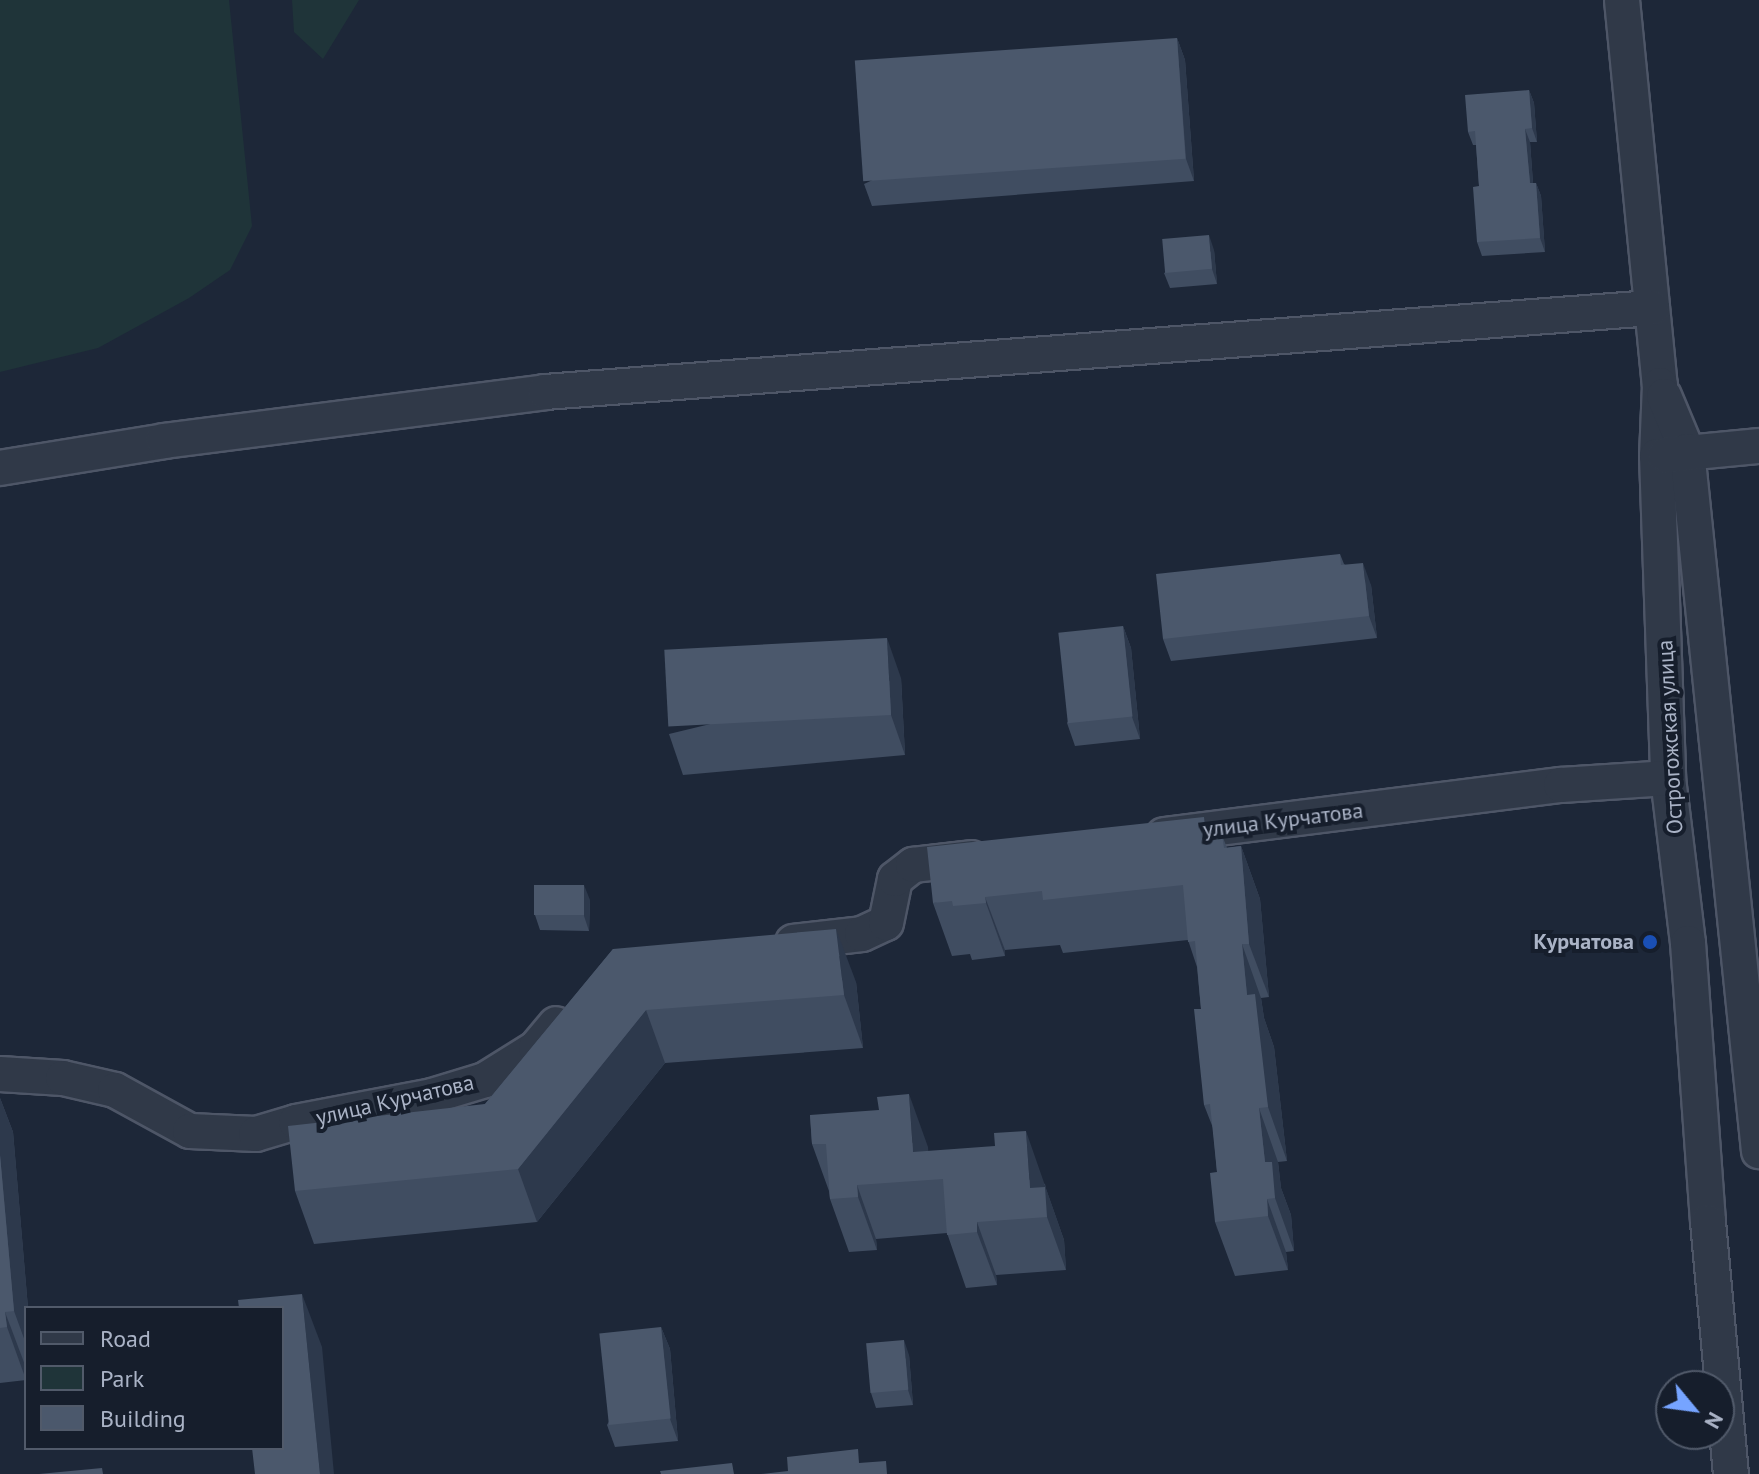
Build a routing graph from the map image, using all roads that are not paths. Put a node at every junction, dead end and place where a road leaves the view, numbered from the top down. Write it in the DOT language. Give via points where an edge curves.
graph roads {
  1 [pos="1622,0"];
  2 [pos="1652,308"];
  3 [pos="1759,446"];
  4 [pos="1672,454"];
  5 [pos="0,468"];
  6 [pos="1668,778"];
  7 [pos="1134,839"];
  8 [pos="1007,854"];
  9 [pos="755,946"];
  10 [pos="579,996"];
  11 [pos="0,1074"];
  12 [pos="1759,1151"];
  13 [pos="1731,1474"];
  1 -- 2 [label="street"];
  2 -- 4 [label="street"];
  2 -- 5 [label="street" via="545,392 164,441"];
  3 -- 4 [label="street"];
  4 -- 6 [label="street, Острогожская улица"];
  4 -- 12 [label="street"];
  6 -- 7 [label="street, улица Курчатова" via="1561,785"];
  6 -- 13 [label="street, Острогожская улица" via="1688,943"];
  8 -- 9 [label="street" via="913,865 895,879 886,923 862,934"];
  10 -- 11 [label="street, улица Курчатова" via="536,1048 485,1080 256,1134 190,1131 115,1090 63,1078"];
}
